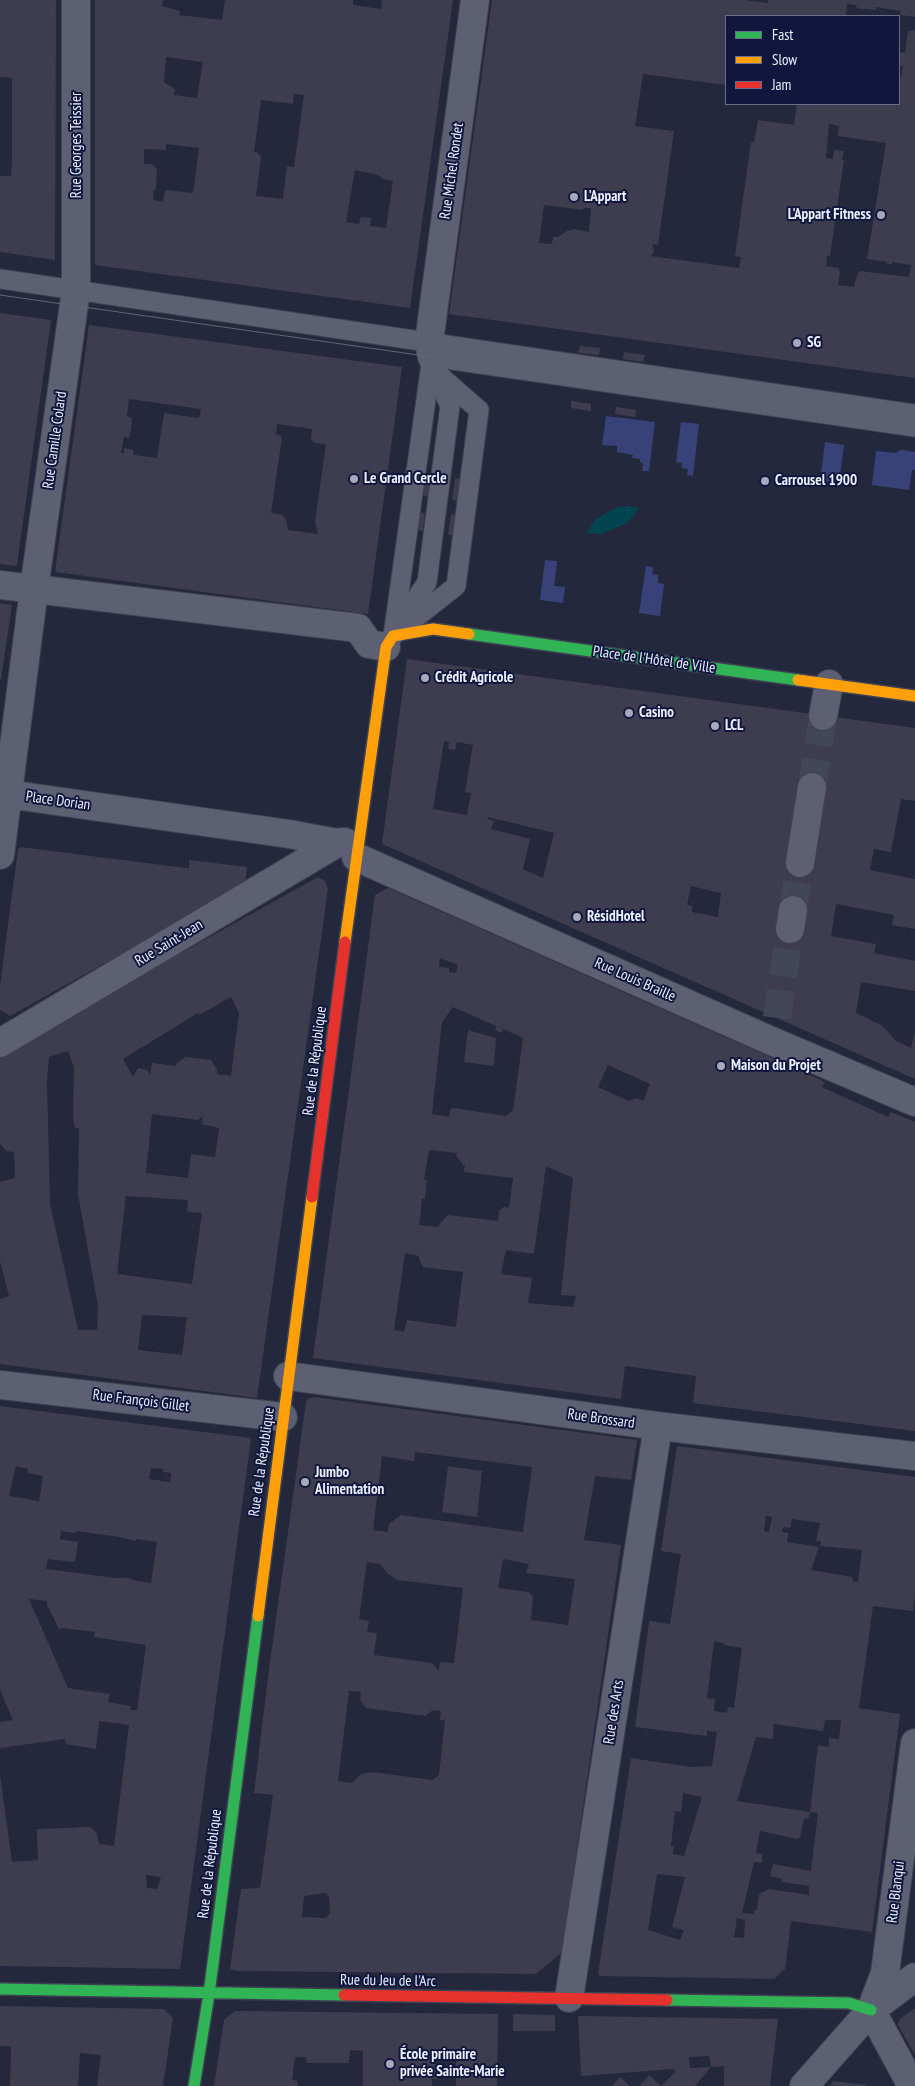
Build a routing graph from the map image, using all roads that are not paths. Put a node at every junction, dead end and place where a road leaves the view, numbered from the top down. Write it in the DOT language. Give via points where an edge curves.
graph roads {
  1 [pos="76,0"];
  2 [pos="476,0"];
  3 [pos="0,280"];
  4 [pos="76,290"];
  5 [pos="431,356"];
  6 [pos="915,414"];
  7 [pos="915,428"];
  8 [pos="0,585"];
  9 [pos="34,589"];
  10 [pos="390,641"];
  11 [pos="829,684"];
  12 [pos="915,696"];
  13 [pos="823,716"];
  14 [pos="812,787"];
  15 [pos="4,800"];
  16 [pos="350,847"];
  17 [pos="0,855"];
  18 [pos="800,863"];
  19 [pos="0,1043"];
  20 [pos="915,1102"];
  21 [pos="288,1376"];
  22 [pos="0,1385"];
  23 [pos="283,1418"];
  24 [pos="658,1426"];
  25 [pos="915,1456"];
  26 [pos="915,1742"];
  27 [pos="915,1977"];
  28 [pos="0,1989"];
  29 [pos="209,1994"];
  30 [pos="569,1998"];
  31 [pos="871,2010"];
  32 [pos="812,2078"];
  33 [pos="194,2086"];
  34 [pos="912,2086"];
  1 -- 4 [label="street, Rue Georges Teissier"];
  2 -- 5 [label="street, Rue Michel Rondet"];
  3 -- 4 [label="lane"];
  4 -- 5 [label="lane"];
  4 -- 9 [label="street, Rue Camille Colard"];
  5 -- 6 [label="lane"];
  5 -- 7 [label="lane"];
  5 -- 10 [label="lane"];
  5 -- 10 [label="lane" via="450,406 426,582"];
  5 -- 10 [label="lane" via="479,410 456,586"];
  8 -- 9 [label="street"];
  9 -- 10 [label="street" via="358,628 369,644"];
  9 -- 15 [label="street, Place Dorian"];
  10 -- 11 [label="street, Place de l'Hôtel de Ville" via="433,628"];
  10 -- 16 [label="street"];
  11 -- 12 [label="street, Place de l'Hôtel de Ville"];
  11 -- 13 [label="street"];
  14 -- 18 [label="street"];
  15 -- 16 [label="street, Place Dorian" via="288,834"];
  15 -- 17 [label="street"];
  16 -- 19 [label="street, Rue Saint-Jean"];
  16 -- 20 [label="street, Rue Louis Braille" via="772,1028"];
  16 -- 21 [label="street, Rue de la République"];
  21 -- 23 [label="street, Rue de la République"];
  21 -- 24 [label="street, Rue Brossard"];
  22 -- 23 [label="street, Rue François Gillet"];
  23 -- 29 [label="street, Rue de la République"];
  24 -- 25 [label="street, Rue Brossard"];
  24 -- 30 [label="street, Rue des Arts"];
  26 -- 31 [label="street, Rue Blanqui" via="885,1973"];
  27 -- 31 [label="street"];
  28 -- 29 [label="street, Rue du Jeu de l'Arc"];
  29 -- 30 [label="street, Rue du Jeu de l'Arc"];
  29 -- 33 [label="street, Rue de la République"];
  30 -- 31 [label="street, Rue du Jeu de l'Arc" via="849,2003"];
  31 -- 32 [label="street"];
  31 -- 34 [label="street"];
}
